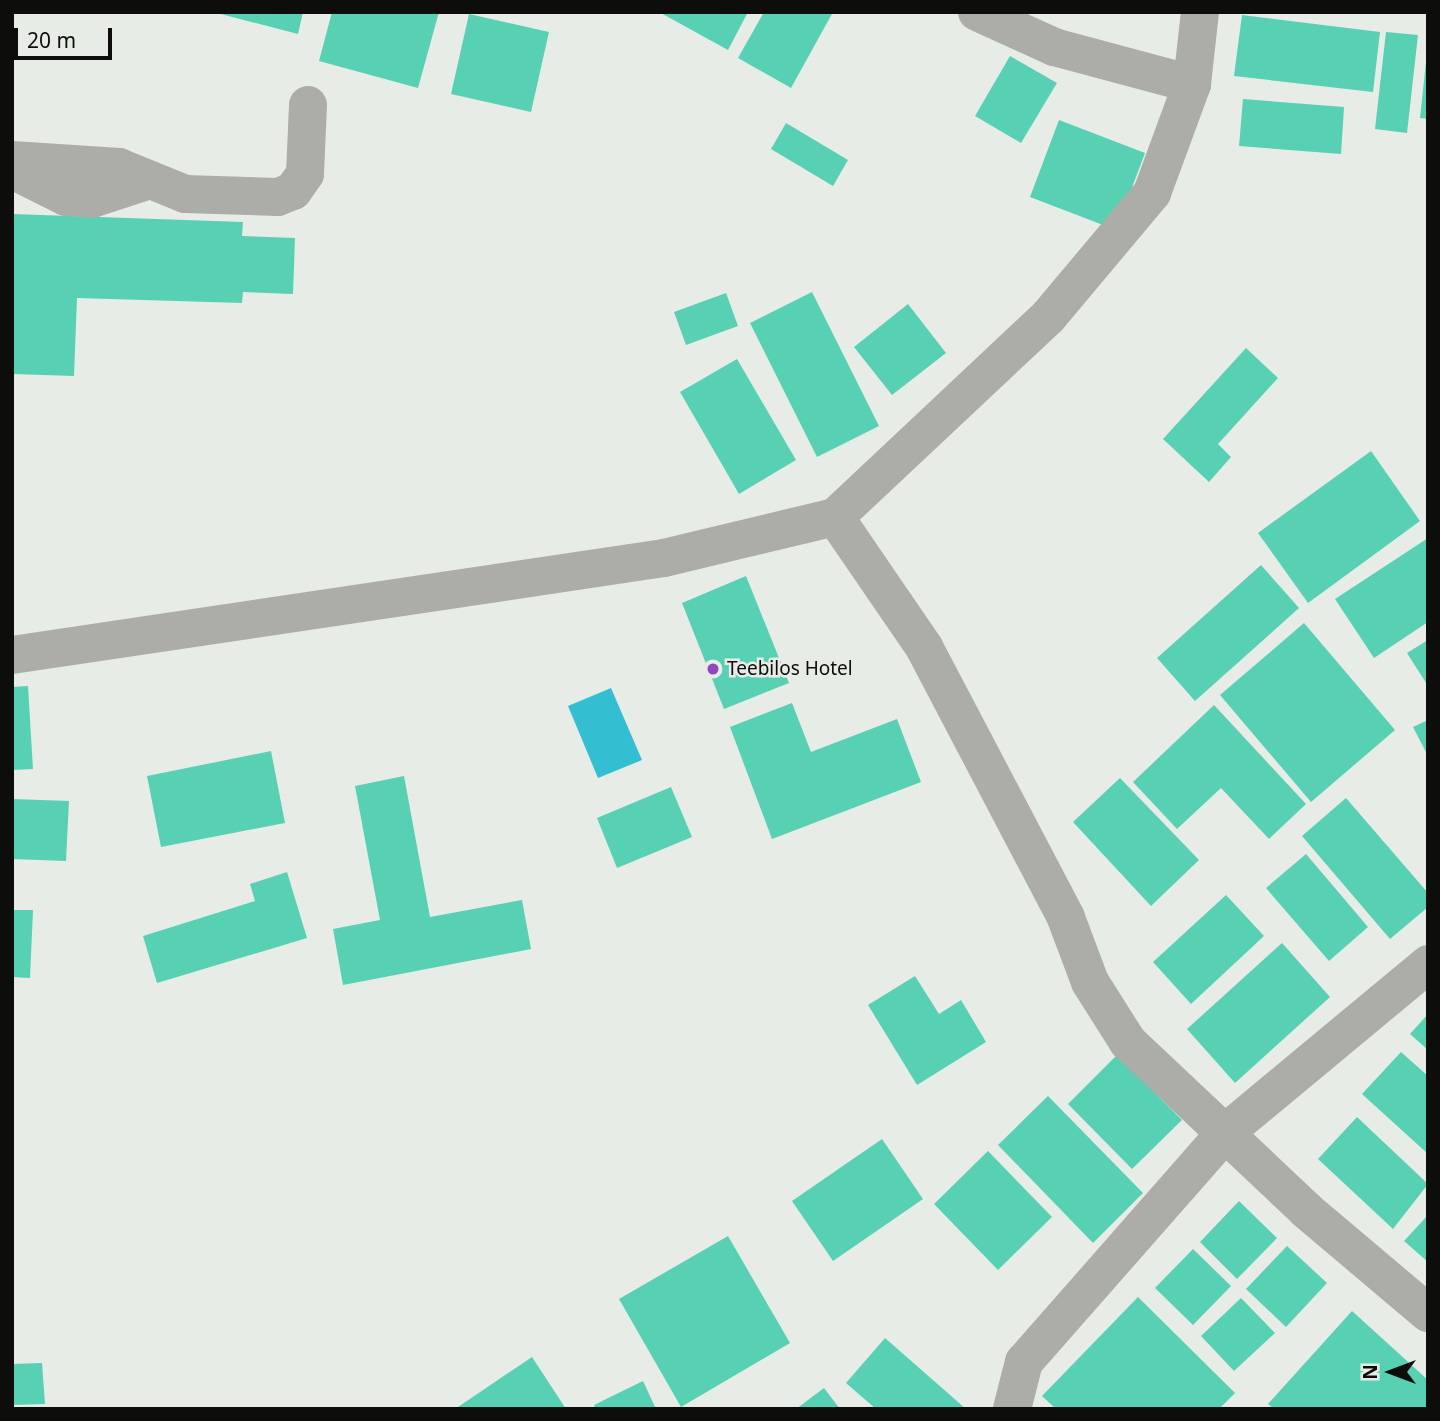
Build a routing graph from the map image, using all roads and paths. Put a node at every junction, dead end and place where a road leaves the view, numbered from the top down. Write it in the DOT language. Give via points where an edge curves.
graph roads {
  1 [pos="978,12"];
  2 [pos="1200,12"];
  3 [pos="1192,85"];
  4 [pos="308,105"];
  5 [pos="12,160"];
  6 [pos="12,170"];
  7 [pos="150,180"];
  8 [pos="835,517"];
  9 [pos="12,655"];
  10 [pos="1428,964"];
  11 [pos="1226,1132"];
  12 [pos="1428,1313"];
  13 [pos="1012,1409"];
  1 -- 3 [label="street" via="1054,47"];
  2 -- 3 [label="street"];
  3 -- 8 [label="street" via="1143,203 1048,317"];
  4 -- 7 [label="street" via="304,174 293,191 243,200 185,194"];
  5 -- 7 [label="street" via="119,167"];
  6 -- 7 [label="street" via="66,197 92,200"];
  8 -- 9 [label="street" via="664,558"];
  8 -- 11 [label="street" via="924,647 1066,918 1090,982 1128,1042"];
  10 -- 11 [label="street"];
  11 -- 12 [label="street"];
  11 -- 13 [label="street" via="1024,1362"];
}
